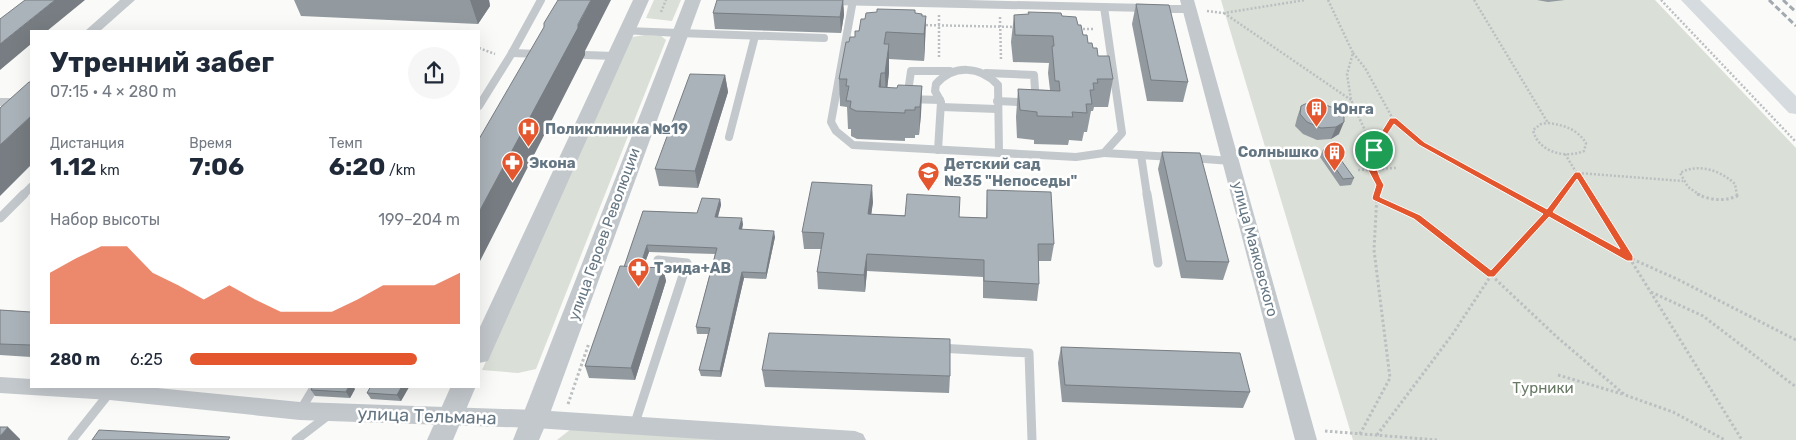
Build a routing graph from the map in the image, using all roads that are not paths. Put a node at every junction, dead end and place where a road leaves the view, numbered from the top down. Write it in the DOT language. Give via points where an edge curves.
graph roads {
  1 [pos="128,0"];
  2 [pos="541,0"];
  3 [pos="641,0"];
  4 [pos="693,0"];
  5 [pos="824,0"];
  6 [pos="1690,0"];
  7 [pos="853,1"];
  8 [pos="1188,6"];
  9 [pos="1104,7"];
  10 [pos="93,30"];
  11 [pos="627,31"];
  12 [pos="679,33"];
  13 [pos="755,36"];
  14 [pos="824,38"];
  15 [pos="512,53"];
  16 [pos="544,54"];
  17 [pos="585,55"];
  18 [pos="614,56"];
  19 [pos="952,72"];
  20 [pos="983,73"];
  21 [pos="941,103"];
  22 [pos="480,104"];
  23 [pos="997,105"];
  24 [pos="1796,108"];
  25 [pos="729,137"];
  26 [pos="938,150"];
  27 [pos="999,153"];
  28 [pos="1104,153"];
  29 [pos="1141,155"];
  30 [pos="1231,161"];
  31 [pos="30,188"];
  32 [pos="0,218"];
  33 [pos="658,260"];
  34 [pos="1158,262"];
  35 [pos="926,347"];
  36 [pos="480,352"];
  37 [pos="0,385"];
  38 [pos="30,386"];
  39 [pos="84,388"];
  40 [pos="314,388"];
  41 [pos="463,388"];
  42 [pos="112,389"];
  43 [pos="300,411"];
  44 [pos="332,412"];
  45 [pos="451,416"];
  46 [pos="535,419"];
  47 [pos="634,426"];
  48 [pos="1305,434"];
  49 [pos="72,440"];
  50 [pos="296,440"];
  51 [pos="440,440"];
  52 [pos="526,440"];
  53 [pos="856,440"];
  54 [pos="1032,440"];
  1 -- 10 [label="street"];
  2 -- 15 [label="lane"];
  3 -- 11 [label="street"];
  4 -- 12 [label="street, улица Героев Революции"];
  5 -- 7 [label="lane"];
  6 -- 24 [label="main road"];
  7 -- 9 [label="lane"];
  7 -- 26 [label="lane" via="831,122 836,131 853,145"];
  8 -- 9 [label="lane"];
  8 -- 30 [label="street, улица Маяковского"];
  9 -- 28 [label="lane" via="1122,133"];
  11 -- 12 [label="street"];
  11 -- 18 [label="street"];
  12 -- 13 [label="lane"];
  12 -- 46 [label="street, улица Героев Революции"];
  13 -- 14 [label="lane"];
  13 -- 25 [label="lane"];
  15 -- 16 [label="lane"];
  15 -- 22 [label="lane"];
  17 -- 18 [label="lane"];
  18 -- 36 [label="street"];
  19 -- 20 [label="lane"];
  19 -- 21 [label="lane" via="936,84"];
  19 -- 21 [label="lane" via="911,71 908,98"];
  20 -- 23 [label="lane" via="998,85"];
  20 -- 23 [label="lane" via="1034,75 1036,102"];
  21 -- 23 [label="lane"];
  21 -- 26 [label="lane"];
  23 -- 27 [label="lane"];
  26 -- 27 [label="lane" via="966,148"];
  27 -- 28 [label="lane" via="1076,157"];
  28 -- 29 [label="lane"];
  29 -- 30 [label="lane"];
  29 -- 34 [label="lane"];
  30 -- 48 [label="street, улица Маяковского"];
  31 -- 32 [label="lane"];
  33 -- 47 [label="lane" via="687,262"];
  35 -- 54 [label="lane" via="1029,353"];
  37 -- 38 [label="street, улица Тельмана"];
  39 -- 42 [label="street, улица Тельмана"];
  40 -- 43 [label="lane"];
  41 -- 45 [label="street"];
  42 -- 43 [label="street, улица Тельмана"];
  42 -- 49 [label="lane"];
  43 -- 44 [label="street, улица Тельмана"];
  44 -- 45 [label="street, улица Тельмана"];
  44 -- 50 [label="lane"];
  45 -- 46 [label="street, улица Тельмана"];
  45 -- 51 [label="street"];
  46 -- 47 [label="street, улица Тельмана"];
  46 -- 52 [label="street, улица Героев Революции"];
  47 -- 53 [label="street, улица Тельмана"];
}
